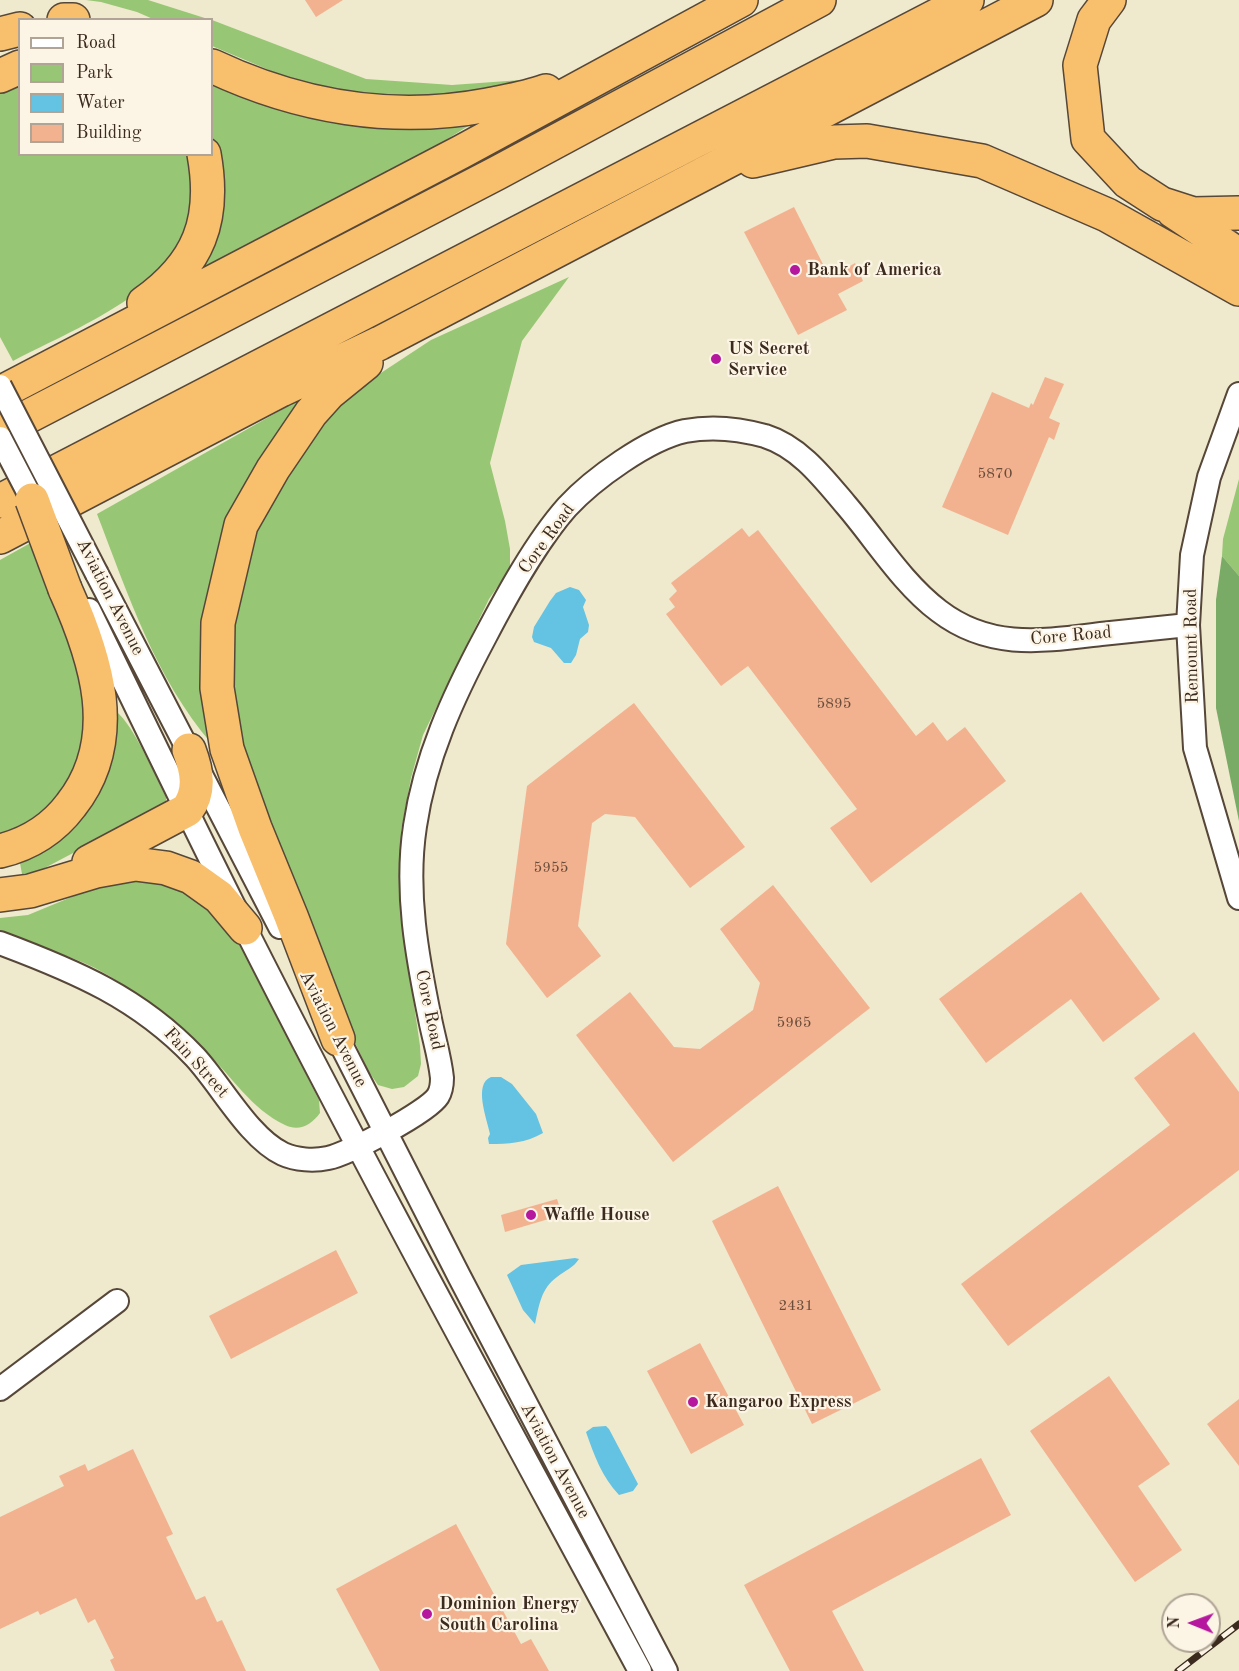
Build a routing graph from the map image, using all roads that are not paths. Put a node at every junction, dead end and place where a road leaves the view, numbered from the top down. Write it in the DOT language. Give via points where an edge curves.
graph roads {
  1 [pos="741,0"];
  2 [pos="819,0"];
  3 [pos="967,0"];
  4 [pos="1036,0"];
  5 [pos="1108,0"];
  6 [pos="696,24"];
  7 [pos="213,66"];
  8 [pos="18,68"];
  9 [pos="0,76"];
  10 [pos="204,156"];
  11 [pos="1162,204"];
  12 [pos="1239,213"];
  13 [pos="616,218"];
  14 [pos="1239,255"];
  15 [pos="484,287"];
  16 [pos="1239,289"];
  17 [pos="9,386"];
  18 [pos="1239,394"];
  19 [pos="0,431"];
  20 [pos="0,438"];
  21 [pos="0,501"];
  22 [pos="13,526"];
  23 [pos="71,587"];
  24 [pos="1188,625"];
  25 [pos="189,750"];
  26 [pos="187,810"];
  27 [pos="0,852"];
  28 [pos="52,884"];
  29 [pos="0,895"];
  30 [pos="1239,898"];
  31 [pos="246,928"];
  32 [pos="0,943"];
  33 [pos="338,1039"];
  34 [pos="385,1132"];
  35 [pos="358,1146"];
  36 [pos="117,1301"];
  37 [pos="0,1389"];
  38 [pos="640,1671"];
  39 [pos="666,1671"];
  1 -- 6 [label="highway"];
  2 -- 19 [label="highway" via="497,173"];
  3 -- 21 [label="highway"];
  4 -- 13 [label="highway"];
  5 -- 11 [label="highway" via="1094,20 1080,64 1088,140 1128,182"];
  6 -- 7 [label="highway" via="541,93 436,112 336,107 263,87"];
  6 -- 17 [label="highway" via="460,153"];
  8 -- 9 [label="highway"];
  10 -- 17 [label="highway" via="208,180 206,221 174,279 127,315"];
  11 -- 12 [label="highway" via="1193,214"];
  11 -- 14 [label="highway"];
  13 -- 15 [label="highway"];
  13 -- 16 [label="highway" via="768,156 834,142 867,141 982,161 1107,215"];
  15 -- 22 [label="highway"];
  15 -- 33 [label="highway" via="364,365 311,413 240,525 218,623 217,688 227,749"];
  17 -- 25 [label="street, Aviation Avenue, bridge" via="97,574"];
  18 -- 24 [label="street, Remount Road" via="1209,477 1194,543"];
  20 -- 22 [label="street, bridge"];
  22 -- 23 [label="highway, bridge"];
  23 -- 26 [label="street, Aviation Avenue"];
  23 -- 27 [label="highway" via="97,682 101,712 99,749 82,791 61,818 34,838"];
  24 -- 30 [label="street, Remount Road" via="1195,748"];
  24 -- 34 [label="street, Core Road" via="1036,642 991,636 939,611 903,575 810,464 766,436 728,429 684,432 628,458 595,481 544,537 494,619 443,724 421,796 412,869 414,931 442,1086 439,1095 423,1110"];
  25 -- 26 [label="highway" via="195,764 196,790"];
  25 -- 33 [label="street, Aviation Avenue"];
  26 -- 28 [label="highway"];
  26 -- 31 [label="street, Aviation Avenue"];
  28 -- 29 [label="highway"];
  28 -- 31 [label="highway" via="135,864 166,868 191,877 213,892"];
  31 -- 35 [label="street, Aviation Avenue"];
  32 -- 35 [label="street, Fain Street" via="84,976 149,1015 196,1059 257,1134 284,1154 325,1159"];
  33 -- 34 [label="street, Aviation Avenue"];
  34 -- 35 [label="street, Fain Street"];
  34 -- 39 [label="street, Aviation Avenue"];
  35 -- 38 [label="street, Aviation Avenue"];
  36 -- 37 [label="street"];
}
